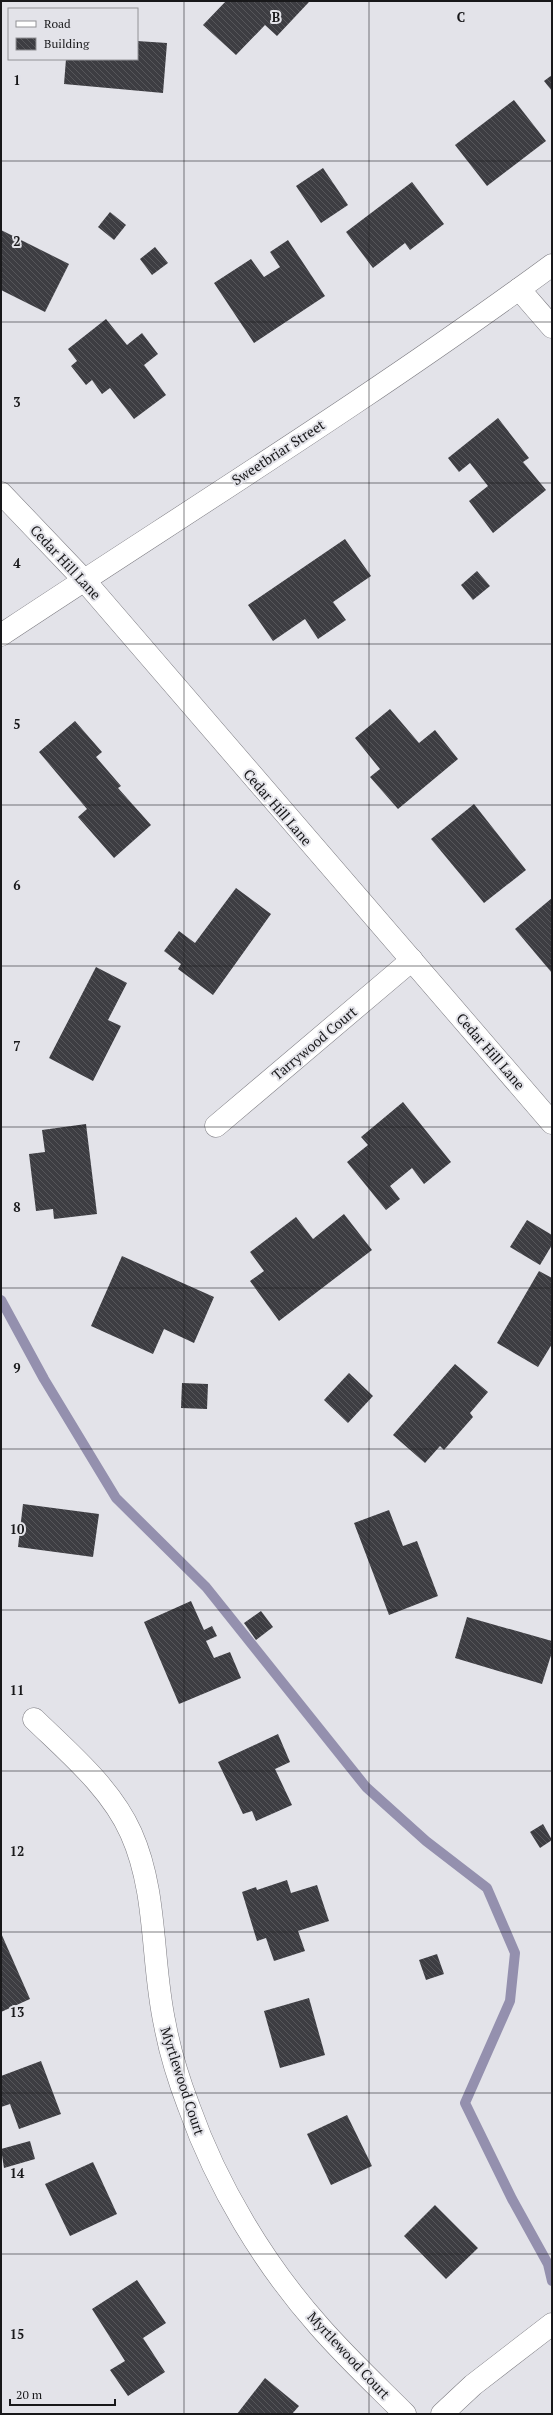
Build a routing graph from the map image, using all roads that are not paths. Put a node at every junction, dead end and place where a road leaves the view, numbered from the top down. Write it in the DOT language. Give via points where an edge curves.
graph roads {
  1 [pos="552,265"];
  2 [pos="519,289"];
  3 [pos="552,327"];
  4 [pos="1,494"];
  5 [pos="84,580"];
  6 [pos="1,635"];
  7 [pos="412,960"];
  8 [pos="552,1123"];
  9 [pos="216,1126"];
  10 [pos="34,1719"];
  11 [pos="552,2324"];
  12 [pos="405,2414"];
  13 [pos="442,2414"];
  1 -- 2 [label="street, Sweetbriar Street"];
  2 -- 3 [label="street"];
  2 -- 5 [label="street, Sweetbriar Street" via="329,419"];
  4 -- 5 [label="street, Cedar Hill Lane"];
  5 -- 6 [label="street, Sweetbriar Street"];
  5 -- 7 [label="street, Cedar Hill Lane"];
  7 -- 8 [label="street, Cedar Hill Lane"];
  7 -- 9 [label="street, Tarrywood Court"];
  10 -- 12 [label="street, Myrtlewood Court" via="87,1771 113,1802 130,1831 143,1862 164,2025 189,2107 218,2175 275,2270 319,2326"];
  11 -- 13 [label="street" via="473,2385"];
}
